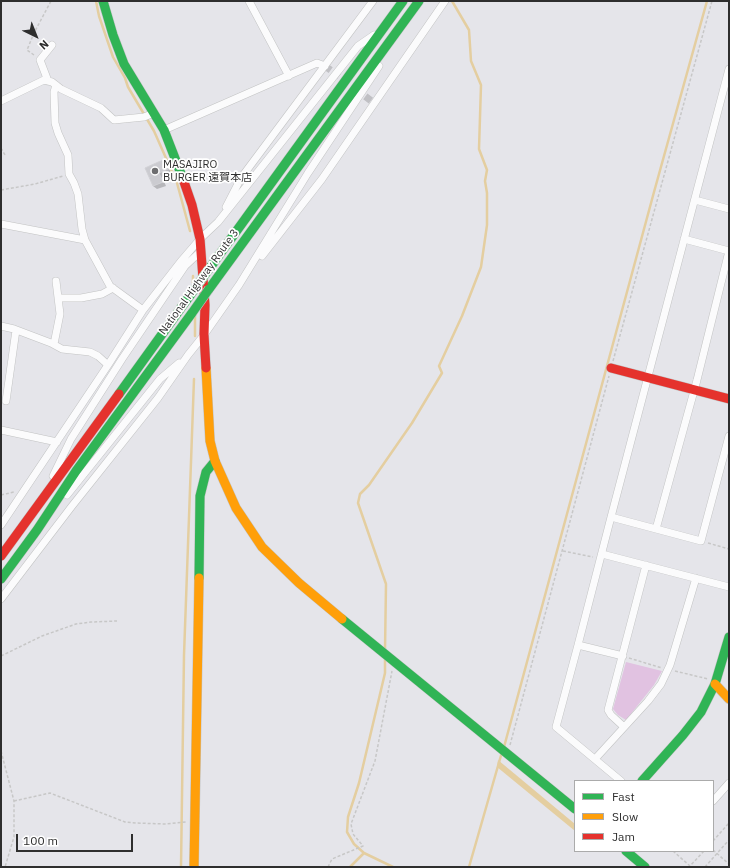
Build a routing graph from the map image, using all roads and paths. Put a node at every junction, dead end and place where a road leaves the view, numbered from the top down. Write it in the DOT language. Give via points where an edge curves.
graph roads {
  1 [pos="51,1"];
  2 [pos="103,1"];
  3 [pos="249,1"];
  4 [pos="373,1"];
  5 [pos="403,1"];
  6 [pos="419,1"];
  7 [pos="445,1"];
  8 [pos="712,1"];
  9 [pos="404,22"];
  10 [pos="380,31"];
  11 [pos="52,45"];
  12 [pos="40,60"];
  13 [pos="325,66"];
  14 [pos="729,69"];
  15 [pos="289,76"];
  16 [pos="48,81"];
  17 [pos="56,85"];
  18 [pos="1,101"];
  19 [pos="154,113"];
  20 [pos="164,130"];
  21 [pos="1,148"];
  22 [pos="4,155"];
  23 [pos="69,174"];
  24 [pos="1,190"];
  25 [pos="695,200"];
  26 [pos="729,209"];
  27 [pos="218,222"];
  28 [pos="1,224"];
  29 [pos="200,239"];
  30 [pos="684,239"];
  31 [pos="85,240"];
  32 [pos="201,251"];
  33 [pos="56,281"];
  34 [pos="239,285"];
  35 [pos="113,288"];
  36 [pos="58,298"];
  37 [pos="143,310"];
  38 [pos="1,326"];
  39 [pos="16,330"];
  40 [pos="204,335"];
  41 [pos="54,344"];
  42 [pos="188,355"];
  43 [pos="108,365"];
  44 [pos="611,368"];
  45 [pos="648,377"];
  46 [pos="1,382"];
  47 [pos="9,383"];
  48 [pos="694,390"];
  49 [pos="729,399"];
  50 [pos="6,401"];
  51 [pos="1,430"];
  52 [pos="729,436"];
  53 [pos="57,442"];
  54 [pos="215,461"];
  55 [pos="24,490"];
  56 [pos="1,495"];
  57 [pos="43,498"];
  58 [pos="611,517"];
  59 [pos="1,525"];
  60 [pos="656,529"];
  61 [pos="37,530"];
  62 [pos="701,541"];
  63 [pos="729,549"];
  64 [pos="563,551"];
  65 [pos="1,556"];
  66 [pos="601,556"];
  67 [pos="646,565"];
  68 [pos="696,578"];
  69 [pos="1,579"];
  70 [pos="729,587"];
  71 [pos="1,599"];
  72 [pos="118,621"];
  73 [pos="729,637"];
  74 [pos="578,645"];
  75 [pos="1,656"];
  76 [pos="623,656"];
  77 [pos="726,660"];
  78 [pos="394,661"];
  79 [pos="715,684"];
  80 [pos="729,699"];
  81 [pos="624,727"];
  82 [pos="1,751"];
  83 [pos="508,752"];
  84 [pos="595,759"];
  85 [pos="620,780"];
  86 [pos="643,780"];
  87 [pos="729,783"];
  88 [pos="14,801"];
  89 [pos="714,801"];
  90 [pos="574,808"];
  91 [pos="195,821"];
  92 [pos="729,823"];
  93 [pos="714,840"];
  94 [pos="729,840"];
  95 [pos="714,851"];
  96 [pos="627,852"];
  97 [pos="674,852"];
  98 [pos="703,852"];
  99 [pos="717,854"];
  100 [pos="729,864"];
  101 [pos="690,866"];
  102 [pos="5,867"];
  103 [pos="194,867"];
  104 [pos="328,867"];
  105 [pos="645,867"];
  106 [pos="705,867"];
  1 -- 12 [label="path" via="27,50"];
  2 -- 19 [label="main road" via="124,64"];
  3 -- 15 [label="street"];
  4 -- 13 [label="street"];
  5 -- 10 [label="main road, National Highway Route 3"];
  6 -- 9 [label="main road, National Highway Route 3"];
  7 -- 34 [label="street" via="322,179"];
  8 -- 44 [label="path"];
  9 -- 34 [label="street" via="370,81 308,173"];
  9 -- 61 [label="main road, National Highway Route 3, bridge" via="76,471"];
  10 -- 27 [label="street" via="358,46"];
  10 -- 57 [label="main road, National Highway Route 3, bridge"];
  11 -- 12 [label="street"];
  12 -- 16 [label="street"];
  13 -- 15 [label="street" via="318,63"];
  13 -- 27 [label="street" via="241,178"];
  14 -- 25 [label="street"];
  15 -- 20 [label="street"];
  16 -- 17 [label="street"];
  16 -- 18 [label="street" via="44,80"];
  17 -- 19 [label="street" via="101,108 114,120 144,118"];
  17 -- 23 [label="street" via="56,123 68,155"];
  19 -- 20 [label="main road"];
  20 -- 29 [label="main road" via="192,205"];
  21 -- 22 [label="path"];
  23 -- 24 [label="path"];
  23 -- 31 [label="street" via="78,194"];
  25 -- 26 [label="street"];
  25 -- 30 [label="street"];
  27 -- 29 [label="street"];
  28 -- 31 [label="street"];
  29 -- 32 [label="main road"];
  29 -- 37 [label="street"];
  30 -- 45 [label="street"];
  30 -- 48 [label="street" via="729,251"];
  31 -- 35 [label="street"];
  32 -- 40 [label="main road" via="205,305"];
  32 -- 57 [label="street" via="184,266 107,382 71,439"];
  33 -- 36 [label="street"];
  34 -- 40 [label="street"];
  35 -- 36 [label="street" via="102,294 81,298"];
  35 -- 37 [label="street"];
  36 -- 41 [label="street" via="60,314"];
  37 -- 43 [label="street"];
  38 -- 39 [label="street"];
  39 -- 41 [label="street"];
  39 -- 47 [label="street"];
  40 -- 42 [label="street"];
  40 -- 54 [label="main road" via="210,441"];
  41 -- 43 [label="street" via="62,349 90,352"];
  42 -- 61 [label="street" via="160,379"];
  42 -- 71 [label="street" via="158,398"];
  43 -- 53 [label="street"];
  44 -- 45 [label="main road"];
  44 -- 64 [label="path"];
  45 -- 48 [label="main road"];
  45 -- 58 [label="street"];
  46 -- 47 [label="street"];
  47 -- 50 [label="street"];
  48 -- 49 [label="main road"];
  48 -- 60 [label="street"];
  51 -- 53 [label="street"];
  52 -- 62 [label="street"];
  53 -- 55 [label="street"];
  54 -- 78 [label="main road" via="236,508 262,547 299,583"];
  54 -- 91 [label="main road" via="206,472 200,496"];
  55 -- 56 [label="path"];
  55 -- 59 [label="street"];
  57 -- 65 [label="main road, National Highway Route 3"];
  58 -- 60 [label="street"];
  58 -- 66 [label="street"];
  60 -- 62 [label="street"];
  61 -- 69 [label="main road, National Highway Route 3"];
  62 -- 63 [label="path"];
  64 -- 66 [label="path"];
  64 -- 83 [label="path"];
  66 -- 67 [label="street"];
  66 -- 74 [label="street"];
  67 -- 68 [label="street"];
  67 -- 76 [label="street"];
  68 -- 70 [label="street"];
  68 -- 81 [label="street" via="670,665 661,684"];
  72 -- 75 [label="path" via="76,624 42,636"];
  73 -- 77 [label="main road"];
  74 -- 76 [label="street"];
  74 -- 84 [label="street" via="556,727"];
  76 -- 81 [label="street" via="608,710"];
  77 -- 79 [label="main road"];
  78 -- 83 [label="main road"];
  78 -- 104 [label="path" via="375,761 351,824 353,834 363,846 332,859"];
  79 -- 80 [label="main road"];
  79 -- 86 [label="main road" via="701,712"];
  81 -- 84 [label="street"];
  82 -- 88 [label="path"];
  83 -- 90 [label="main road"];
  84 -- 85 [label="street"];
  87 -- 89 [label="street"];
  88 -- 91 [label="path" via="50,793 125,822 166,824"];
  88 -- 102 [label="path" via="14,837"];
  91 -- 103 [label="main road"];
  92 -- 93 [label="path"];
  94 -- 99 [label="path"];
  95 -- 99 [label="path"];
  96 -- 105 [label="main road"];
  97 -- 101 [label="path"];
  98 -- 101 [label="path"];
  99 -- 100 [label="path"];
  99 -- 106 [label="path"];
}
